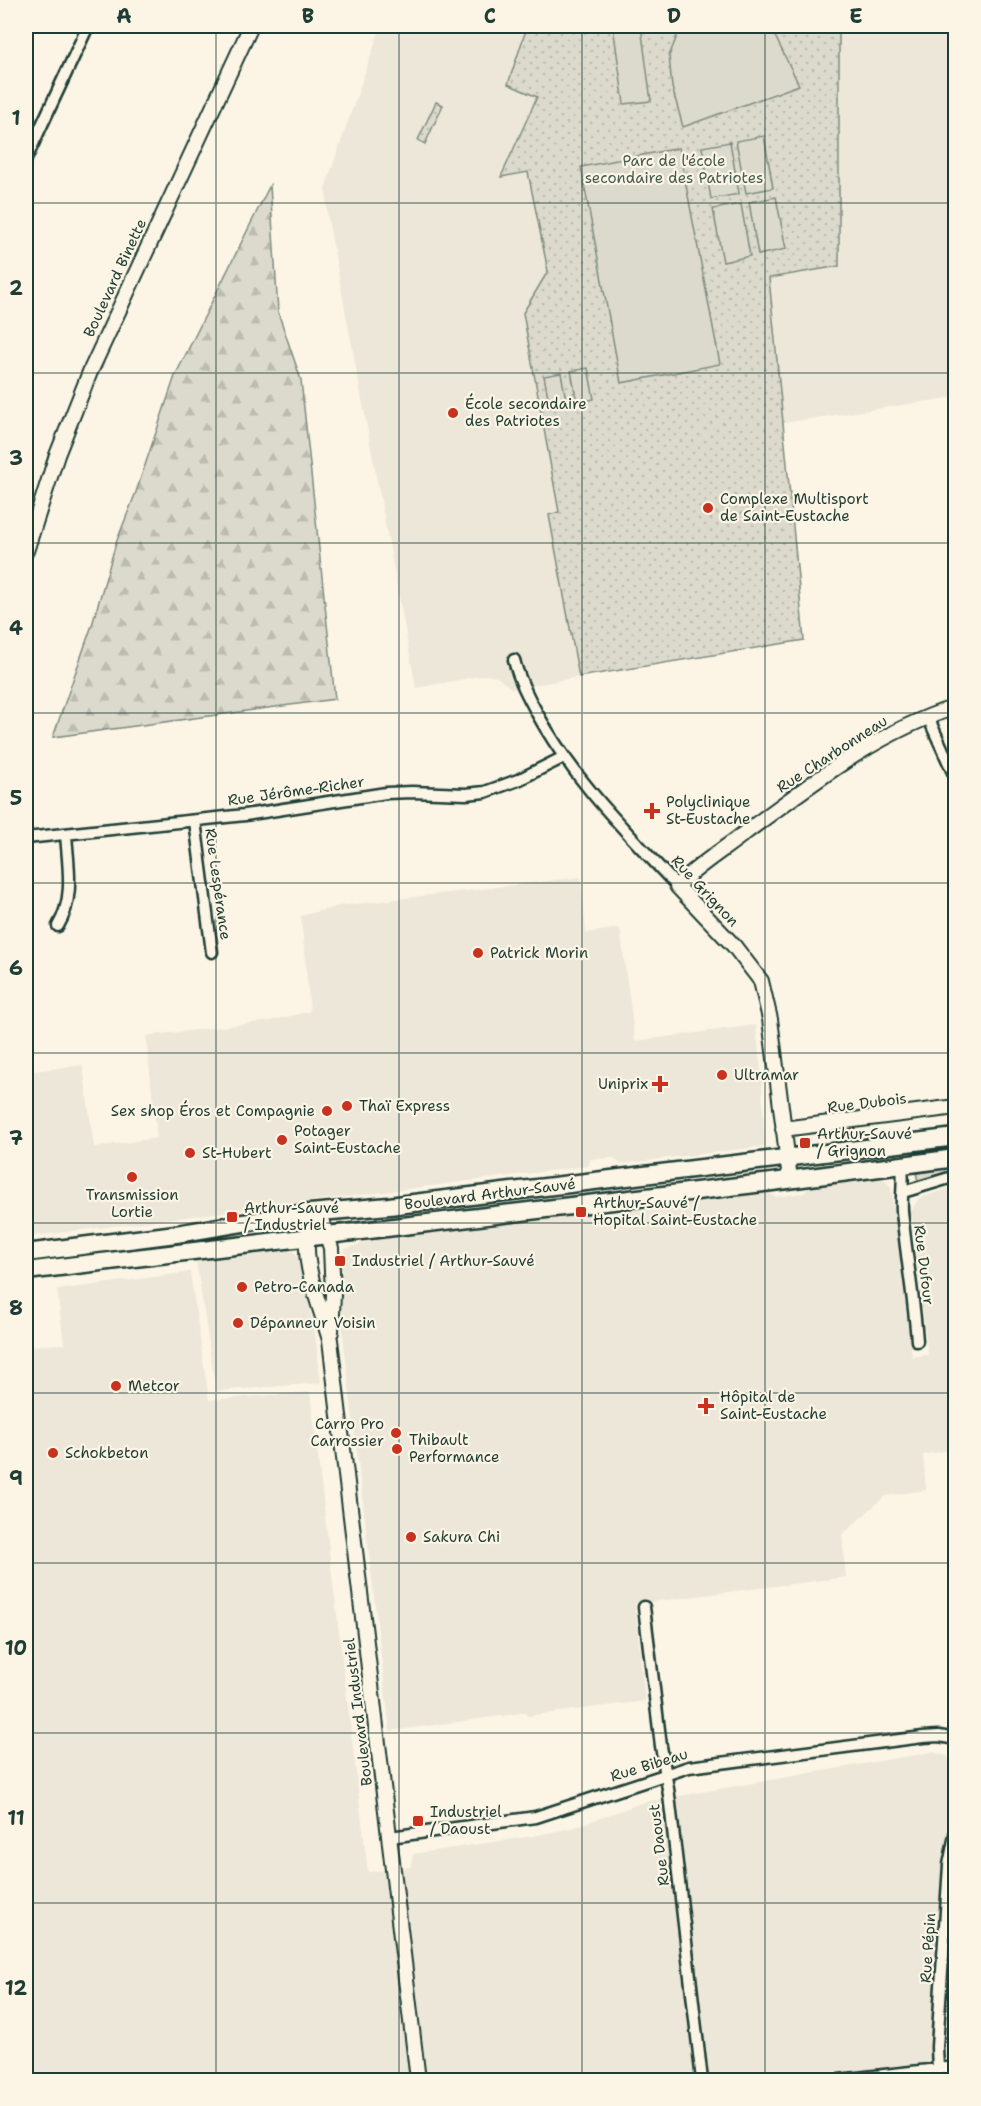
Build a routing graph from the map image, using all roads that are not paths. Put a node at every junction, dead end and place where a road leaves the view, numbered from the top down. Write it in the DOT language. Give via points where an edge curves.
graph roads {
  1 [pos="88,26"];
  2 [pos="243,26"];
  3 [pos="251,26"];
  4 [pos="26,159"];
  5 [pos="26,526"];
  6 [pos="26,551"];
  7 [pos="514,660"];
  8 [pos="956,707"];
  9 [pos="928,717"];
  10 [pos="564,757"];
  11 [pos="956,779"];
  12 [pos="195,821"];
  13 [pos="66,834"];
  14 [pos="26,838"];
  15 [pos="677,886"];
  16 [pos="58,926"];
  17 [pos="212,952"];
  18 [pos="956,1107"];
  19 [pos="783,1129"];
  20 [pos="956,1137"];
  21 [pos="787,1157"];
  22 [pos="956,1158"];
  23 [pos="902,1165"];
  24 [pos="956,1176"];
  25 [pos="790,1179"];
  26 [pos="903,1192"];
  27 [pos="317,1212"];
  28 [pos="327,1235"];
  29 [pos="308,1238"];
  30 [pos="26,1252"];
  31 [pos="26,1271"];
  32 [pos="330,1340"];
  33 [pos="917,1341"];
  34 [pos="644,1607"];
  35 [pos="956,1739"];
  36 [pos="665,1774"];
  37 [pos="956,1830"];
  38 [pos="390,1837"];
  39 [pos="956,2067"];
  40 [pos="938,2069"];
  41 [pos="418,2080"];
  42 [pos="702,2080"];
  43 [pos="839,2080"];
  1 -- 4 [label="street"];
  2 -- 5 [label="street, Boulevard Binette" via="81,373"];
  3 -- 6 [label="street, Boulevard Binette" via="86,380"];
  7 -- 10 [label="street, Rue Grignon" via="525,691"];
  8 -- 9 [label="street, Rue Charbonneau"];
  9 -- 11 [label="street"];
  9 -- 15 [label="street, Rue Charbonneau" via="876,742 818,779"];
  10 -- 12 [label="street, Rue Jérôme-Richer" via="485,792 386,794"];
  10 -- 15 [label="street, Rue Grignon" via="596,799"];
  12 -- 13 [label="street, Rue Jérôme-Richer"];
  12 -- 17 [label="street, Rue Lespérance"];
  13 -- 14 [label="street, Rue Jérôme-Richer"];
  13 -- 16 [label="street" via="69,892"];
  15 -- 19 [label="street, Rue Grignon" via="734,945 761,981 770,1018"];
  18 -- 19 [label="street, Rue Dubois"];
  19 -- 21 [label="street, Rue Grignon"];
  20 -- 21 [label="main road, Boulevard Arthur-Sauvé"];
  21 -- 25 [label="street, Rue Grignon"];
  21 -- 27 [label="main road, Boulevard Arthur-Sauvé"];
  22 -- 23 [label="main road, Boulevard Arthur-Sauvé"];
  23 -- 25 [label="main road, Boulevard Arthur-Sauvé"];
  23 -- 26 [label="street, Rue Dufour"];
  24 -- 26 [label="street"];
  25 -- 28 [label="main road, Boulevard Arthur-Sauvé"];
  26 -- 33 [label="street, Rue Dufour"];
  27 -- 28 [label="street, Boulevard Industriel"];
  27 -- 29 [label="street, Boulevard Industriel"];
  27 -- 30 [label="main road, Boulevard Arthur-Sauvé"];
  28 -- 29 [label="main road, Boulevard Arthur-Sauvé"];
  28 -- 32 [label="street, Boulevard Industriel" via="333,1295"];
  29 -- 31 [label="main road, Boulevard Arthur-Sauvé"];
  29 -- 32 [label="street, Boulevard Industriel" via="308,1257"];
  32 -- 38 [label="street, Boulevard Industriel"];
  34 -- 36 [label="street, Rue Daoust"];
  35 -- 36 [label="street, Rue Bibeau" via="923,1737 689,1767"];
  36 -- 38 [label="street, Rue Bibeau" via="536,1817"];
  36 -- 42 [label="street, Rue Daoust"];
  37 -- 40 [label="street, Rue Pépin" via="949,1865"];
  38 -- 41 [label="street, Boulevard Industriel"];
  39 -- 40 [label="street"];
  40 -- 43 [label="street"];
}
